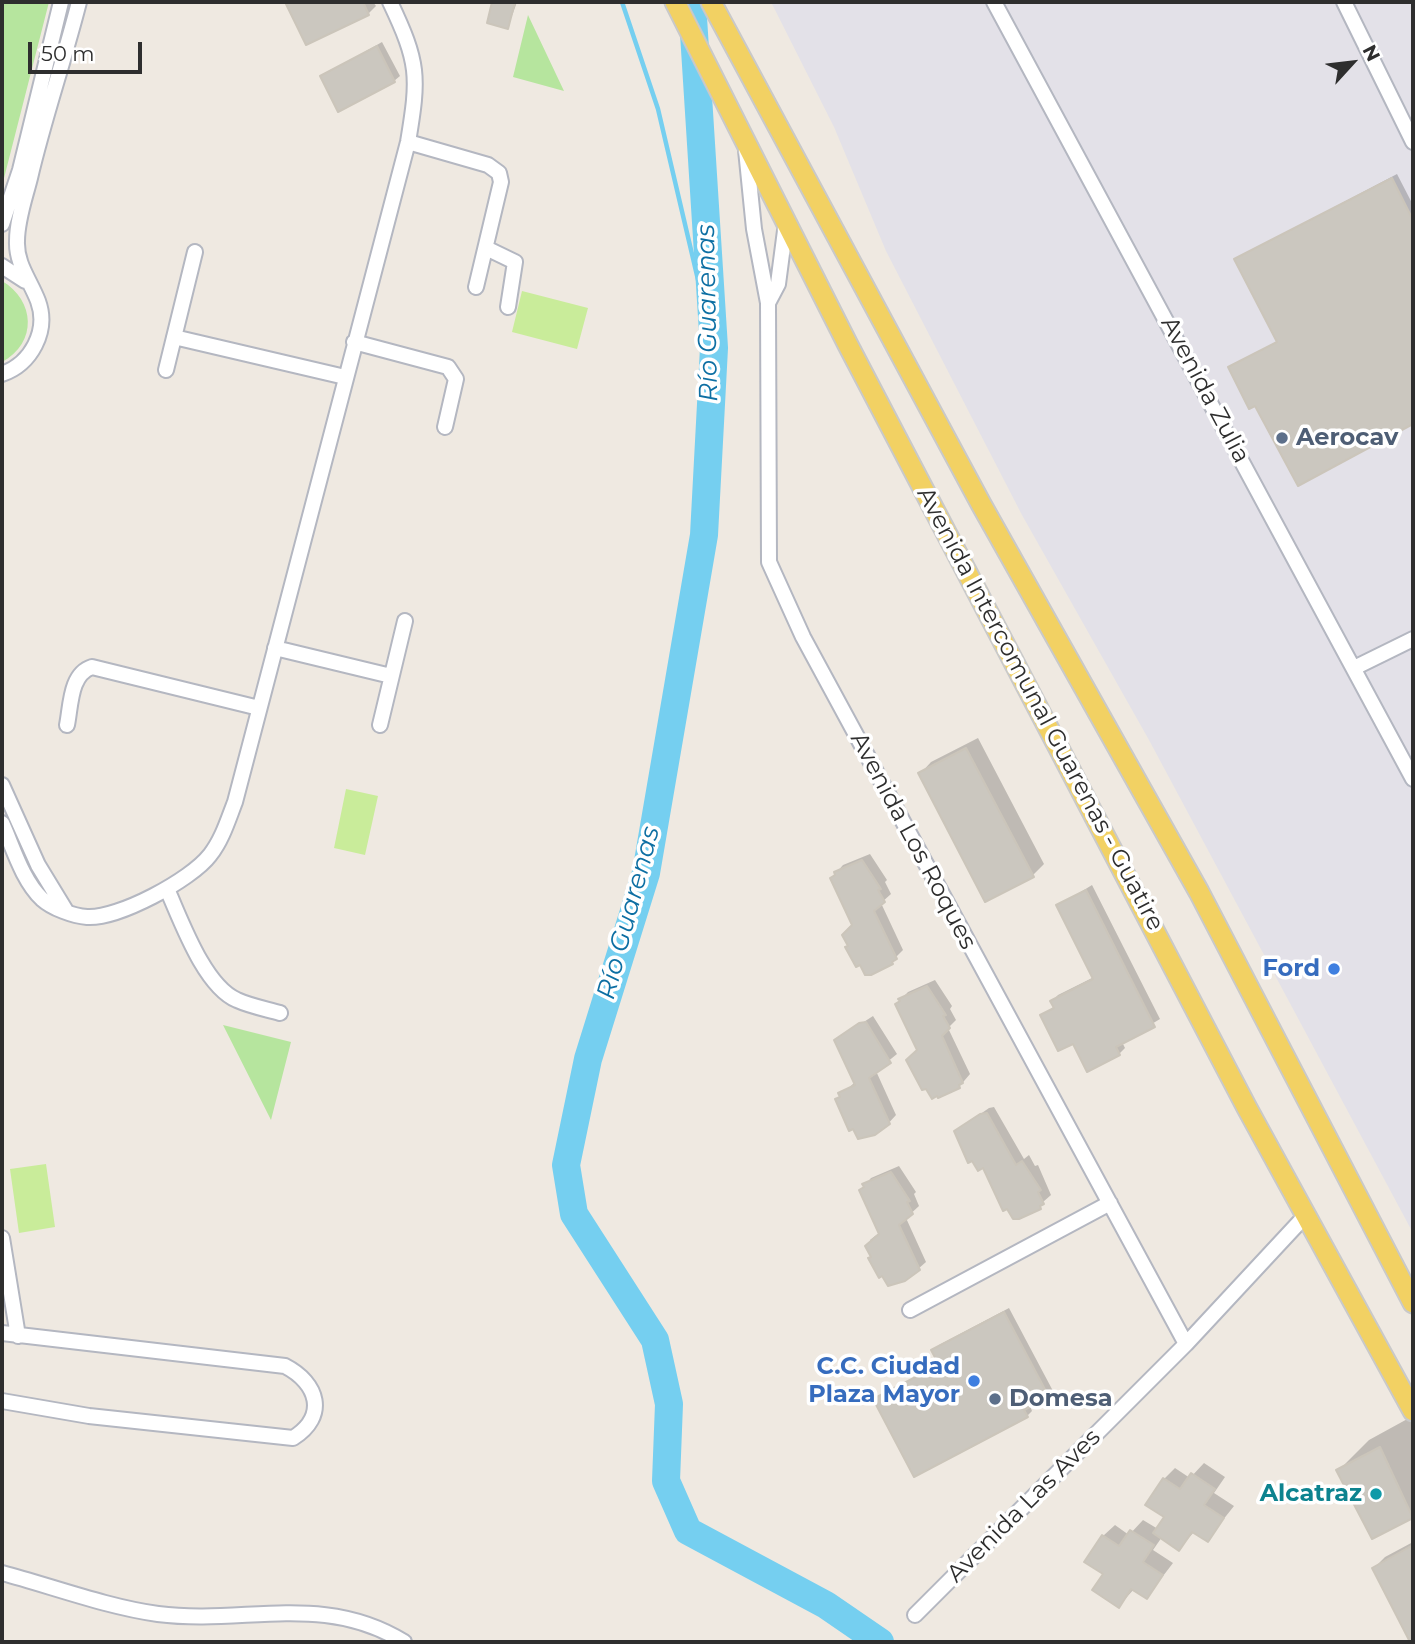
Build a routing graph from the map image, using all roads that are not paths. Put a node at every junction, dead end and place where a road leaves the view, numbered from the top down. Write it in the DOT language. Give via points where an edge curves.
graph roads {
  1 [pos="61,2"];
  2 [pos="79,2"];
  3 [pos="390,2"];
  4 [pos="675,2"];
  5 [pos="711,2"];
  6 [pos="994,2"];
  7 [pos="1344,2"];
  8 [pos="408,142"];
  9 [pos="1413,142"];
  10 [pos="746,145"];
  11 [pos="786,223"];
  12 [pos="2,224"];
  13 [pos="486,248"];
  14 [pos="195,252"];
  15 [pos="2,266"];
  16 [pos="31,287"];
  17 [pos="476,287"];
  18 [pos="768,303"];
  19 [pos="509,307"];
  20 [pos="174,337"];
  21 [pos="354,342"];
  22 [pos="166,370"];
  23 [pos="2,374"];
  24 [pos="345,377"];
  25 [pos="445,427"];
  26 [pos="405,621"];
  27 [pos="1413,639"];
  28 [pos="275,648"];
  29 [pos="1353,668"];
  30 [pos="391,676"];
  31 [pos="260,708"];
  32 [pos="66,725"];
  33 [pos="380,725"];
  34 [pos="1413,779"];
  35 [pos="2,785"];
  36 [pos="2,823"];
  37 [pos="167,889"];
  38 [pos="67,912"];
  39 [pos="280,1013"];
  40 [pos="1110,1203"];
  41 [pos="1306,1215"];
  42 [pos="2,1238"];
  43 [pos="1413,1303"];
  44 [pos="910,1310"];
  45 [pos="2,1333"];
  46 [pos="18,1336"];
  47 [pos="1186,1344"];
  48 [pos="2,1401"];
  49 [pos="1413,1411"];
  50 [pos="2,1573"];
  51 [pos="915,1615"];
  52 [pos="404,1642"];
  1 -- 12 [label="street" via="20,170"];
  2 -- 16 [label="street" via="18,226 20,265"];
  3 -- 8 [label="street" via="414,56 415,101"];
  4 -- 10 [label="main road, Avenida Intercomunal Guarenas - Guatire"];
  5 -- 43 [label="main road, Avenida Intercomunal Guarenas - Guatire" via="981,504 1199,892"];
  6 -- 29 [label="street, Avenida Zulia"];
  7 -- 9 [label="street"];
  8 -- 13 [label="street" via="488,165 499,173 501,182"];
  8 -- 21 [label="street"];
  10 -- 11 [label="main road, Avenida Intercomunal Guarenas - Guatire"];
  10 -- 18 [label="street, Avenida Los Roques" via="755,243"];
  11 -- 18 [label="street, Avenida Los Roques" via="778,284"];
  11 -- 41 [label="main road, Avenida Intercomunal Guarenas - Guatire"];
  13 -- 17 [label="street"];
  13 -- 19 [label="street" via="515,262"];
  14 -- 20 [label="street"];
  15 -- 16 [label="street"];
  16 -- 23 [label="street" via="39,303 39,337 23,363"];
  18 -- 40 [label="street, Avenida Los Roques" via="769,562 803,637"];
  20 -- 22 [label="street"];
  20 -- 24 [label="street"];
  21 -- 24 [label="street"];
  21 -- 25 [label="street" via="448,367 456,379"];
  24 -- 28 [label="street"];
  26 -- 30 [label="street"];
  27 -- 29 [label="street"];
  28 -- 30 [label="street"];
  28 -- 31 [label="street"];
  29 -- 34 [label="street, Avenida Zulia"];
  30 -- 33 [label="street"];
  31 -- 32 [label="street" via="92,667 77,678"];
  31 -- 37 [label="street" via="221,836 210,856"];
  35 -- 38 [label="street" via="38,865"];
  36 -- 38 [label="street" via="43,900"];
  37 -- 38 [label="street" via="110,913 88,917"];
  37 -- 39 [label="street" via="191,941 223,991 236,1000"];
  40 -- 44 [label="street"];
  40 -- 47 [label="street, Avenida Los Roques"];
  41 -- 47 [label="street, Avenida Las Aves"];
  41 -- 49 [label="main road, Avenida Intercomunal Guarenas - Guatire"];
  42 -- 46 [label="street"];
  45 -- 46 [label="street"];
  46 -- 48 [label="street" via="285,1366 302,1374 311,1385 315,1404 311,1421 293,1438 89,1416"];
  47 -- 51 [label="street, Avenida Las Aves"];
  50 -- 52 [label="street" via="158,1614 329,1614 378,1626"];
}
